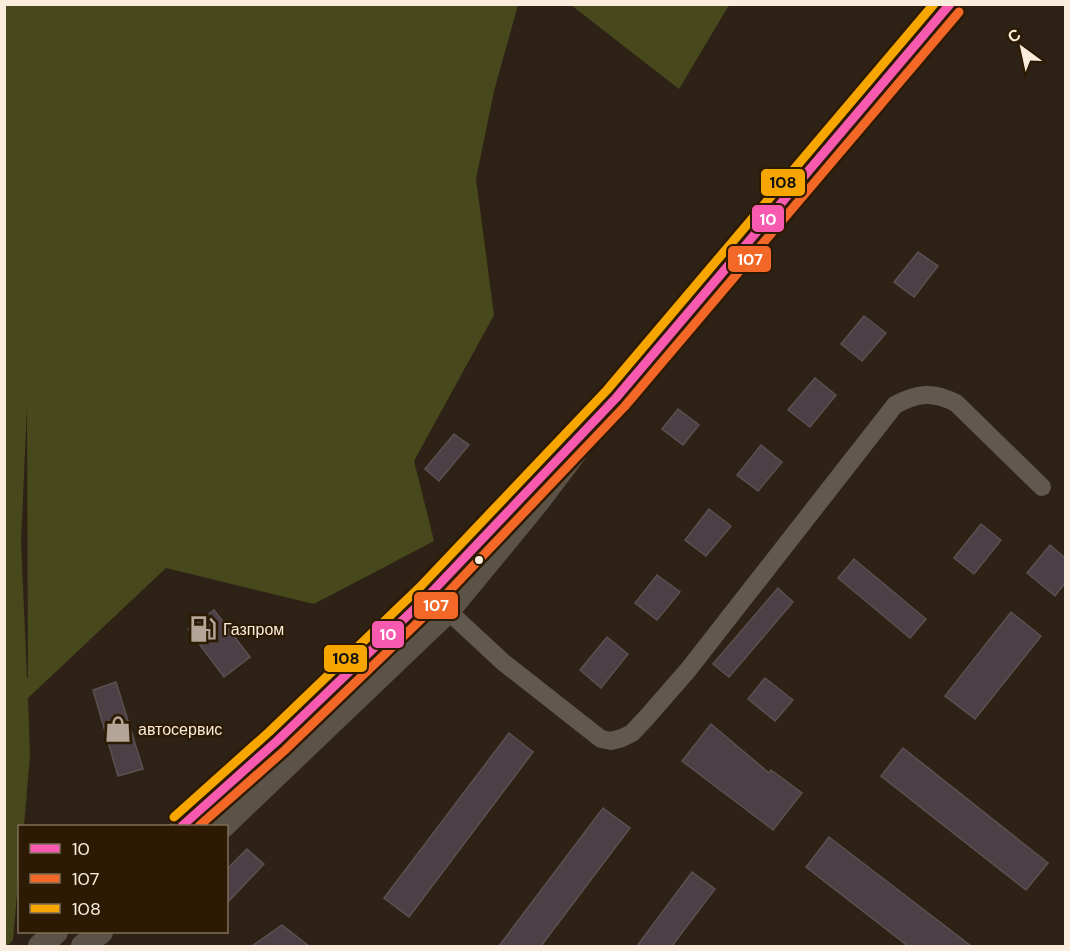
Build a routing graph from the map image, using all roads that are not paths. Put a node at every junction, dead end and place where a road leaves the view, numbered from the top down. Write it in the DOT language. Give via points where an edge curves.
graph roads {
  1 [pos="950,4"];
  2 [pos="616,398"];
  3 [pos="1042,487"];
  4 [pos="429,596"];
  5 [pos="448,611"];
  6 [pos="183,825"];
  7 [pos="224,825"];
  8 [pos="100,933"];
  9 [pos="84,946"];
  1 -- 2 [label="main road"];
  2 -- 4 [label="main road"];
  2 -- 5 [label="main road"];
  3 -- 5 [label="street" via="956,403 927,394 895,405 688,670 632,733 611,741 601,739 503,662"];
  4 -- 5 [label="main road"];
  4 -- 6 [label="main road"];
  5 -- 7 [label="main road"];
  8 -- 9 [label="main road"];
}
